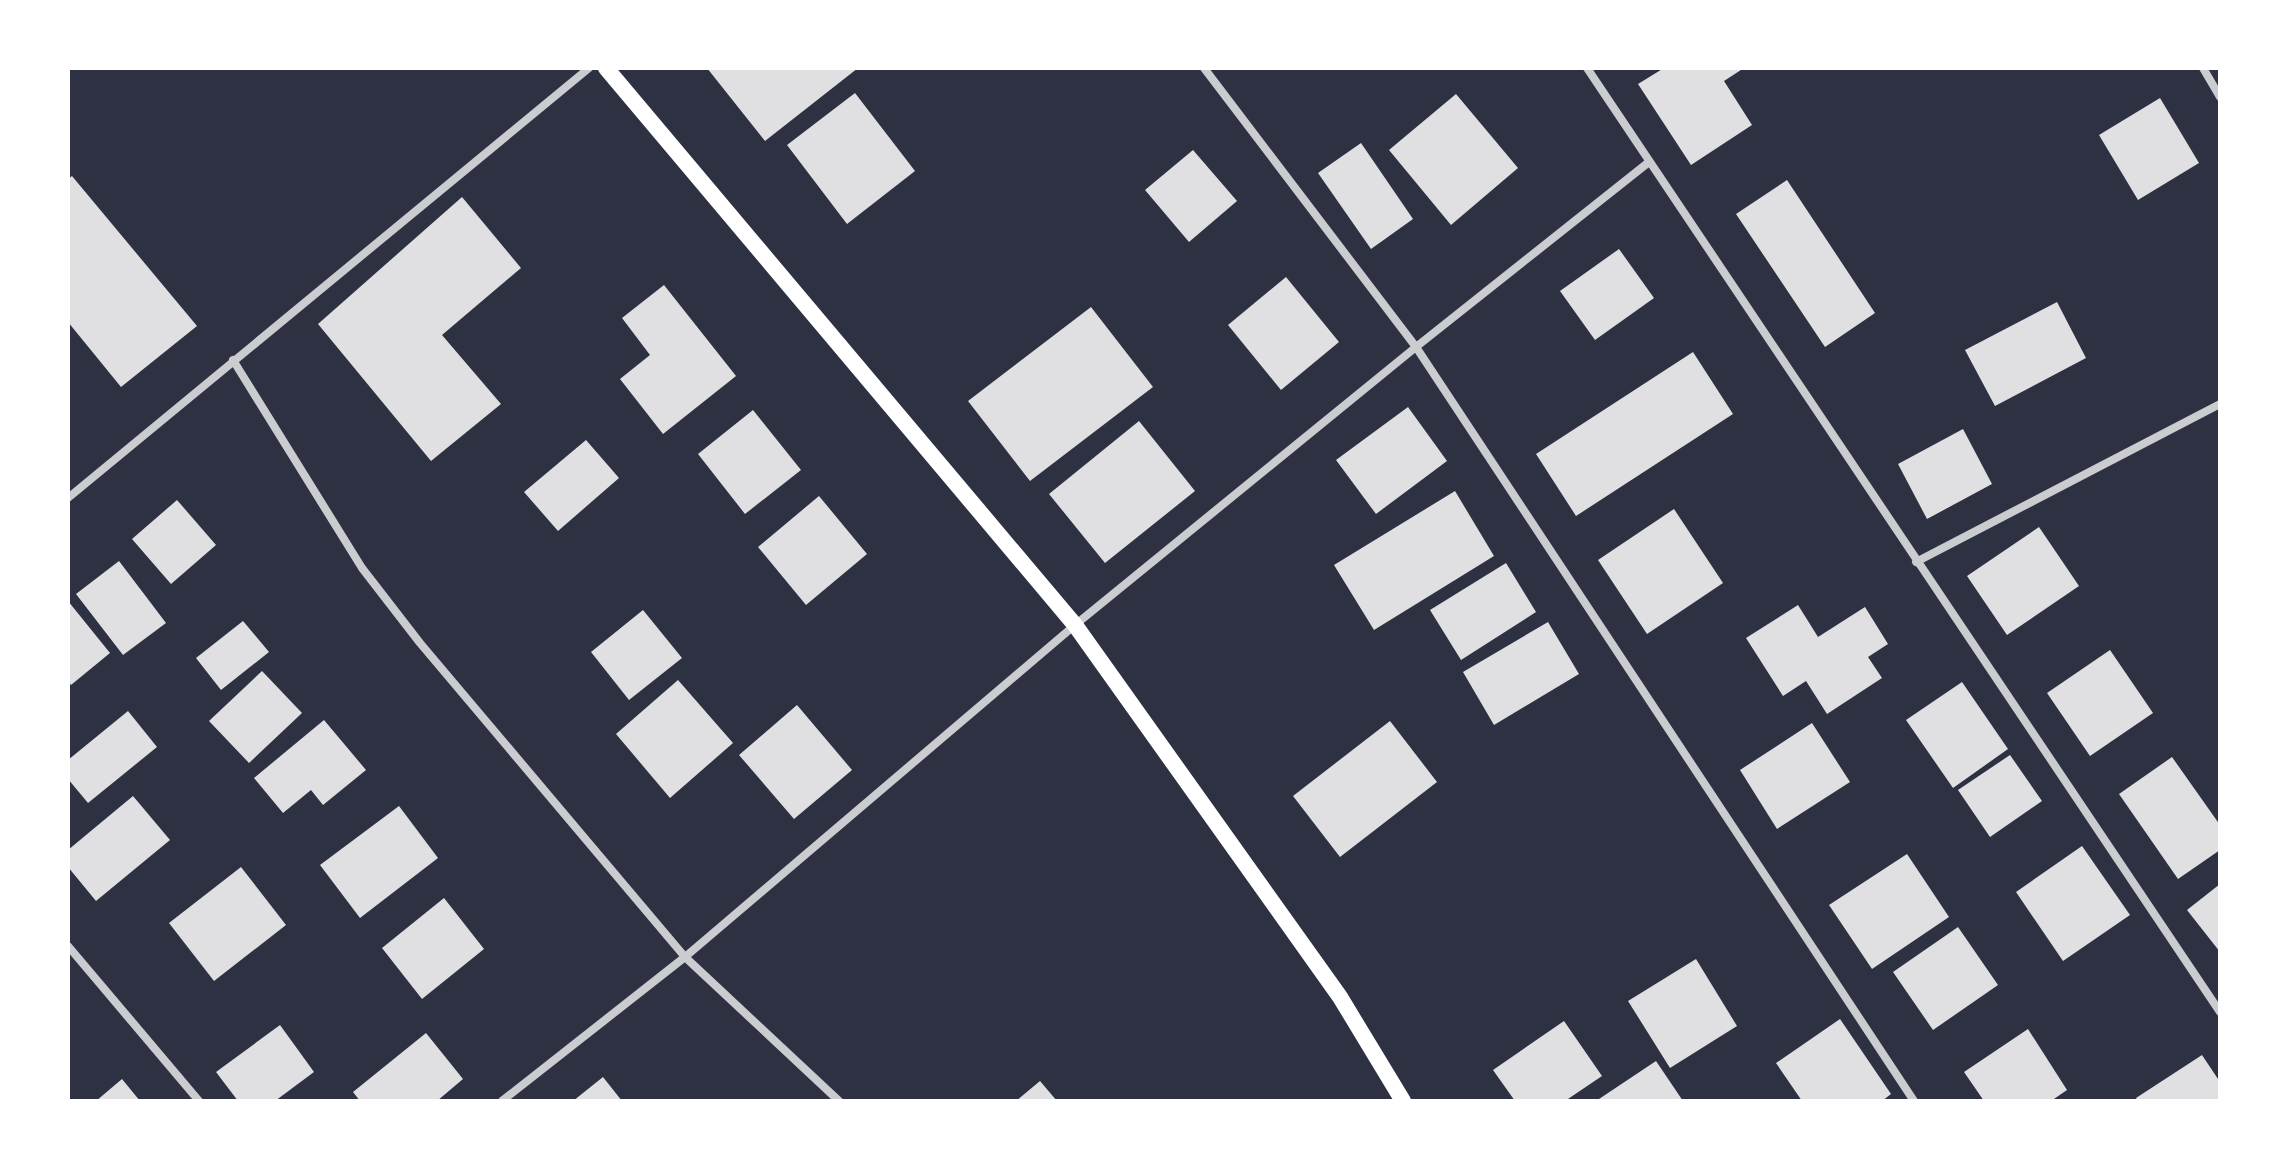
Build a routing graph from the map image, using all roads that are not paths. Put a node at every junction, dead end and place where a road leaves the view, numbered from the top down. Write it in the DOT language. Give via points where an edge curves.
graph roads {
  1 [pos="589,68"];
  2 [pos="606,68"];
  3 [pos="1204,68"];
  4 [pos="1587,68"];
  5 [pos="2203,68"];
  6 [pos="2220,97"];
  7 [pos="1649,162"];
  8 [pos="1416,347"];
  9 [pos="233,360"];
  10 [pos="2220,404"];
  11 [pos="68,498"];
  12 [pos="1916,562"];
  13 [pos="1075,625"];
  14 [pos="68,946"];
  15 [pos="685,957"];
  16 [pos="2220,1012"];
  17 [pos="199,1101"];
  18 [pos="502,1101"];
  19 [pos="839,1101"];
  20 [pos="1403,1101"];
  21 [pos="1914,1101"];
  1 -- 9 [label="street"];
  2 -- 13 [label="main road"];
  3 -- 8 [label="street"];
  4 -- 7 [label="street"];
  5 -- 6 [label="street"];
  7 -- 8 [label="street"];
  7 -- 12 [label="street"];
  8 -- 13 [label="street"];
  8 -- 21 [label="street"];
  9 -- 11 [label="street"];
  9 -- 15 [label="street" via="362,568"];
  10 -- 12 [label="street"];
  12 -- 16 [label="street"];
  13 -- 15 [label="street"];
  13 -- 20 [label="main road" via="1340,997"];
  14 -- 17 [label="street"];
  15 -- 18 [label="street"];
  15 -- 19 [label="street"];
}
